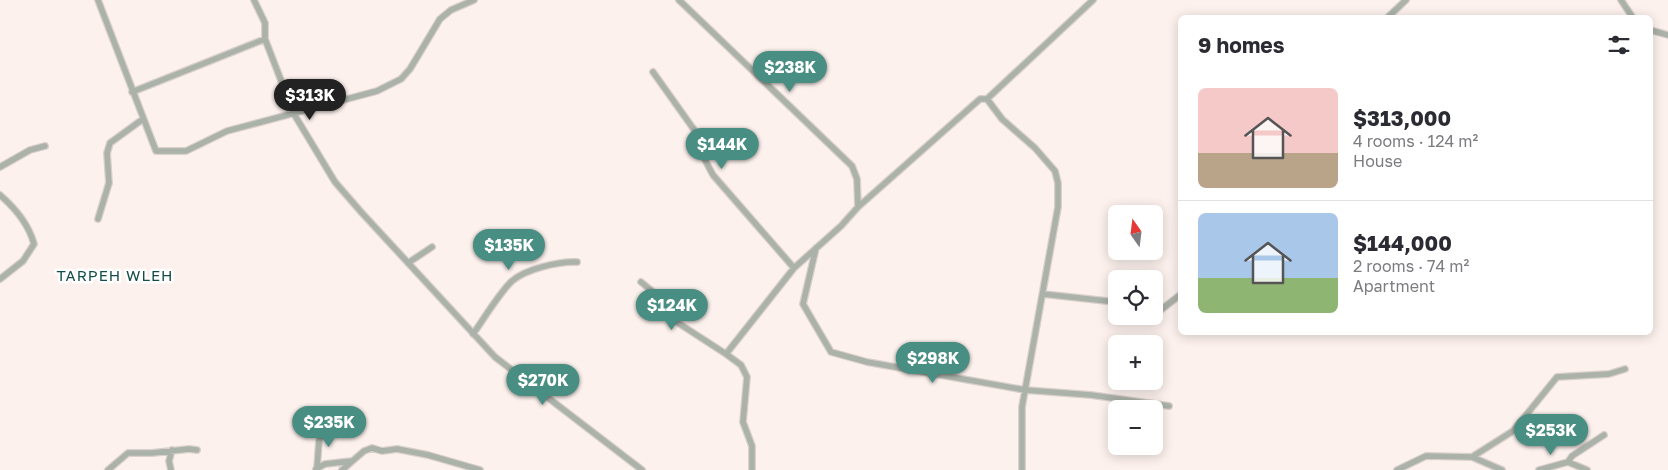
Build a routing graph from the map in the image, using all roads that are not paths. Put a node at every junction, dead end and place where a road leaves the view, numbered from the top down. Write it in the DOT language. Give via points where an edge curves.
graph roads {
  1 [pos="98,0"];
  2 [pos="254,0"];
  3 [pos="474,0"];
  4 [pos="679,0"];
  5 [pos="1094,0"];
  6 [pos="1406,0"];
  7 [pos="1621,0"];
  8 [pos="1390,15"];
  9 [pos="1630,15"];
  10 [pos="1653,31"];
  11 [pos="1668,35"];
  12 [pos="265,39"];
  13 [pos="653,72"];
  14 [pos="132,92"];
  15 [pos="987,99"];
  16 [pos="294,114"];
  17 [pos="143,119"];
  18 [pos="45,146"];
  19 [pos="0,167"];
  20 [pos="0,195"];
  21 [pos="858,207"];
  22 [pos="98,219"];
  23 [pos="432,247"];
  24 [pos="816,248"];
  25 [pos="578,262"];
  26 [pos="408,264"];
  27 [pos="794,268"];
  28 [pos="0,279"];
  29 [pos="641,282"];
  30 [pos="1043,294"];
  31 [pos="1178,297"];
  32 [pos="1108,301"];
  33 [pos="1163,308"];
  34 [pos="473,334"];
  35 [pos="726,354"];
  36 [pos="1625,369"];
  37 [pos="1025,390"];
  38 [pos="1169,406"];
  39 [pos="327,422"];
  40 [pos="1604,435"];
  41 [pos="172,450"];
  42 [pos="197,450"];
  43 [pos="1472,456"];
  44 [pos="352,461"];
  45 [pos="1568,462"];
  46 [pos="316,469"];
  47 [pos="108,470"];
  48 [pos="171,470"];
  49 [pos="342,470"];
  50 [pos="480,470"];
  51 [pos="642,470"];
  52 [pos="752,470"];
  53 [pos="1022,470"];
  54 [pos="1397,470"];
  55 [pos="1502,470"];
  56 [pos="1539,470"];
  57 [pos="1587,470"];
  1 -- 14 [label="street"];
  2 -- 12 [label="street" via="265,23"];
  3 -- 16 [label="street" via="440,19 410,69 400,79 377,92"];
  4 -- 21 [label="street" via="852,166 857,179"];
  5 -- 15 [label="street"];
  6 -- 8 [label="street"];
  7 -- 9 [label="street"];
  10 -- 11 [label="street"];
  12 -- 14 [label="street"];
  12 -- 16 [label="street"];
  13 -- 27 [label="street" via="700,138 703,156 713,175"];
  14 -- 17 [label="street"];
  15 -- 21 [label="street" via="980,99"];
  15 -- 30 [label="street" via="1002,119 1036,148 1055,171 1058,207"];
  16 -- 17 [label="street" via="227,131 186,151 156,151"];
  16 -- 26 [label="street" via="336,182"];
  17 -- 22 [label="street" via="110,143 107,153 109,183"];
  18 -- 19 [label="street" via="30,150"];
  20 -- 28 [label="street" via="13,206 34,244 23,261"];
  21 -- 24 [label="street"];
  23 -- 26 [label="street"];
  24 -- 27 [label="street"];
  24 -- 37 [label="street" via="803,304 831,352 867,362"];
  25 -- 34 [label="street" via="566,261 538,268 512,281"];
  26 -- 34 [label="street"];
  27 -- 35 [label="street"];
  29 -- 35 [label="street" via="658,296 672,319"];
  30 -- 32 [label="street"];
  30 -- 37 [label="street"];
  31 -- 33 [label="street"];
  34 -- 51 [label="street" via="522,380 556,402"];
  35 -- 52 [label="street" via="741,365 747,377 743,422 752,446"];
  36 -- 43 [label="street" via="1609,374 1557,377 1513,431"];
  37 -- 38 [label="street"];
  37 -- 53 [label="street"];
  39 -- 46 [label="street" via="319,441"];
  40 -- 45 [label="street"];
  41 -- 42 [label="street"];
  41 -- 47 [label="street" via="128,453"];
  41 -- 48 [label="street"];
  43 -- 54 [label="street" via="1426,456"];
  43 -- 55 [label="street"];
  44 -- 46 [label="street" via="326,464"];
  44 -- 49 [label="street"];
  44 -- 50 [label="street" via="372,448 382,451 397,449"];
  45 -- 56 [label="street"];
  45 -- 57 [label="street"];
}
